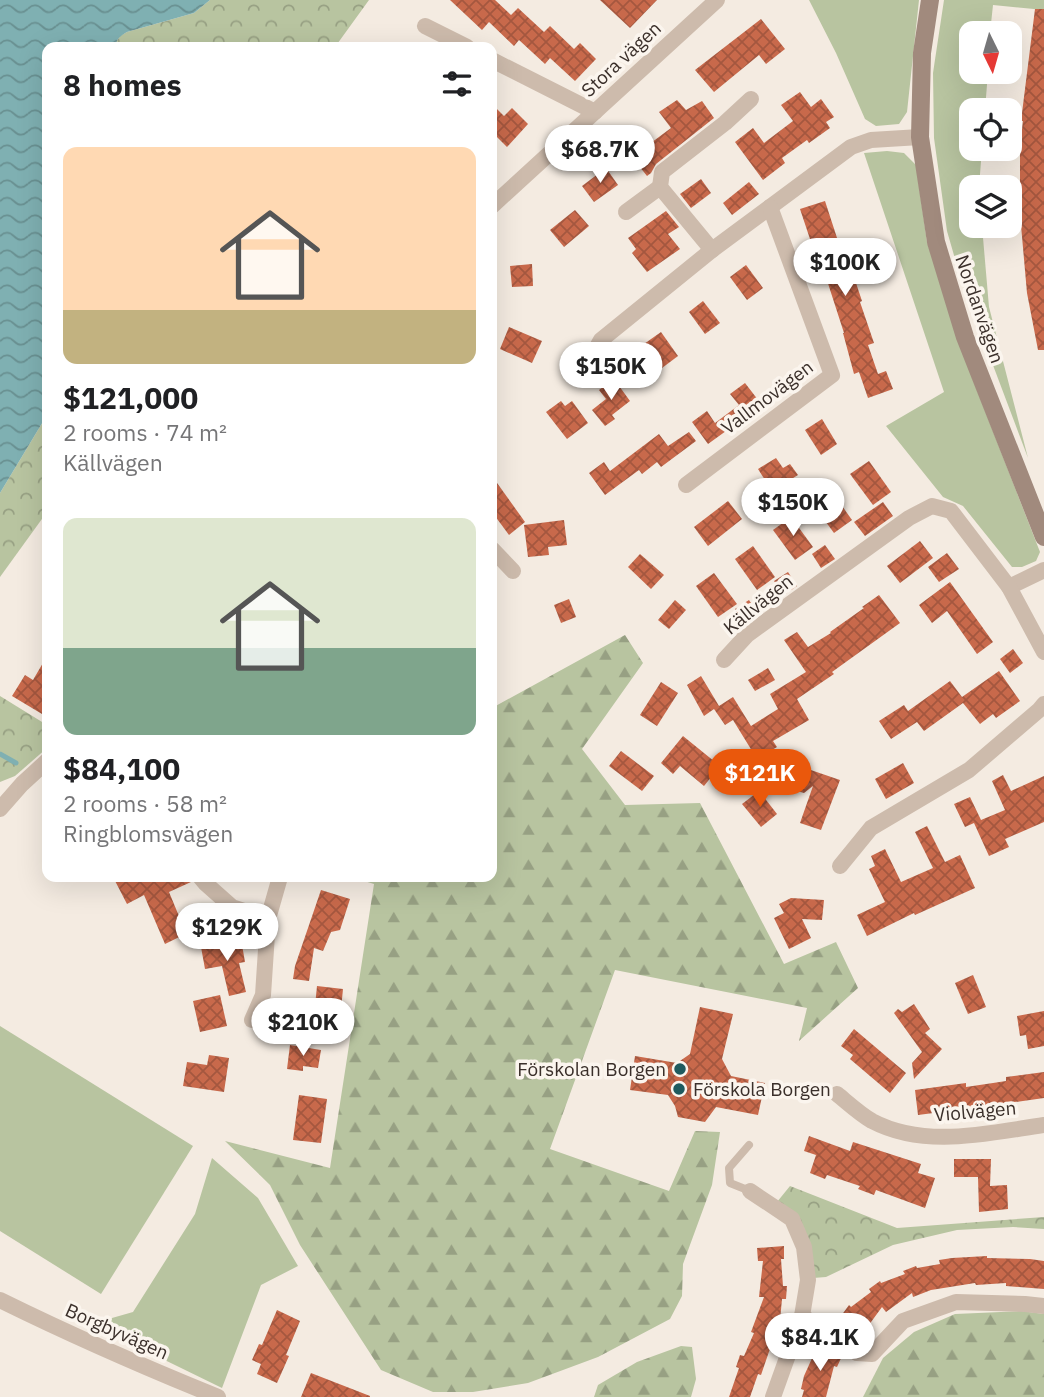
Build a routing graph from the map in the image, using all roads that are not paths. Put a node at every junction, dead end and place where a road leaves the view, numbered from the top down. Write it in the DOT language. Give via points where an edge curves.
graph roads {
  1 [pos="717,0"];
  2 [pos="930,0"];
  3 [pos="425,26"];
  4 [pos="457,42"];
  5 [pos="497,63"];
  6 [pos="751,99"];
  7 [pos="595,112"];
  8 [pos="920,137"];
  9 [pos="660,187"];
  10 [pos="497,201"];
  11 [pos="770,207"];
  12 [pos="626,212"];
  13 [pos="712,250"];
  14 [pos="587,365"];
  15 [pos="686,485"];
  16 [pos="1044,537"];
  17 [pos="497,554"];
  18 [pos="1044,570"];
  19 [pos="513,571"];
  20 [pos="1009,587"];
  21 [pos="1044,652"];
  22 [pos="724,660"];
  23 [pos="1044,704"];
  24 [pos="42,765"];
  25 [pos="0,809"];
  26 [pos="840,866"];
  27 [pos="204,882"];
  28 [pos="279,882"];
  29 [pos="268,919"];
  30 [pos="252,1020"];
  31 [pos="837,1094"];
  32 [pos="1044,1125"];
  33 [pos="749,1145"];
  34 [pos="750,1191"];
  35 [pos="0,1300"];
  36 [pos="1044,1306"];
  37 [pos="802,1316"];
  38 [pos="218,1397"];
  39 [pos="774,1397"];
  1 -- 7 [label="street, Stora vägen"];
  2 -- 8 [label="street, Nordanvägen" via="922,52"];
  3 -- 4 [label="street"];
  5 -- 7 [label="street"];
  6 -- 9 [label="street" via="662,172"];
  7 -- 10 [label="street, Stora vägen"];
  8 -- 11 [label="street" via="871,140 851,147"];
  8 -- 16 [label="street, Nordanvägen" via="936,242 965,337"];
  9 -- 12 [label="street"];
  9 -- 13 [label="street"];
  11 -- 13 [label="street"];
  11 -- 15 [label="street, Vallmovägen" via="832,375"];
  13 -- 14 [label="street" via="601,340"];
  17 -- 19 [label="street"];
  18 -- 20 [label="street"];
  20 -- 21 [label="street, Källvägen"];
  20 -- 22 [label="street, Källvägen" via="951,511 932,506 747,635"];
  23 -- 26 [label="street" via="969,770 872,828"];
  24 -- 25 [label="street"];
  27 -- 29 [label="street" via="232,907"];
  28 -- 29 [label="street"];
  29 -- 30 [label="street" via="263,995"];
  31 -- 32 [label="street, Violvägen" via="872,1121 911,1135 948,1138"];
  33 -- 34 [label="lane" via="729,1168 730,1183"];
  34 -- 37 [label="street" via="792,1219 804,1247 808,1280"];
  35 -- 38 [label="street, Borgbyvägen"];
  36 -- 37 [label="street" via="956,1302 903,1321 873,1354 857,1353"];
  37 -- 39 [label="street"];
}
